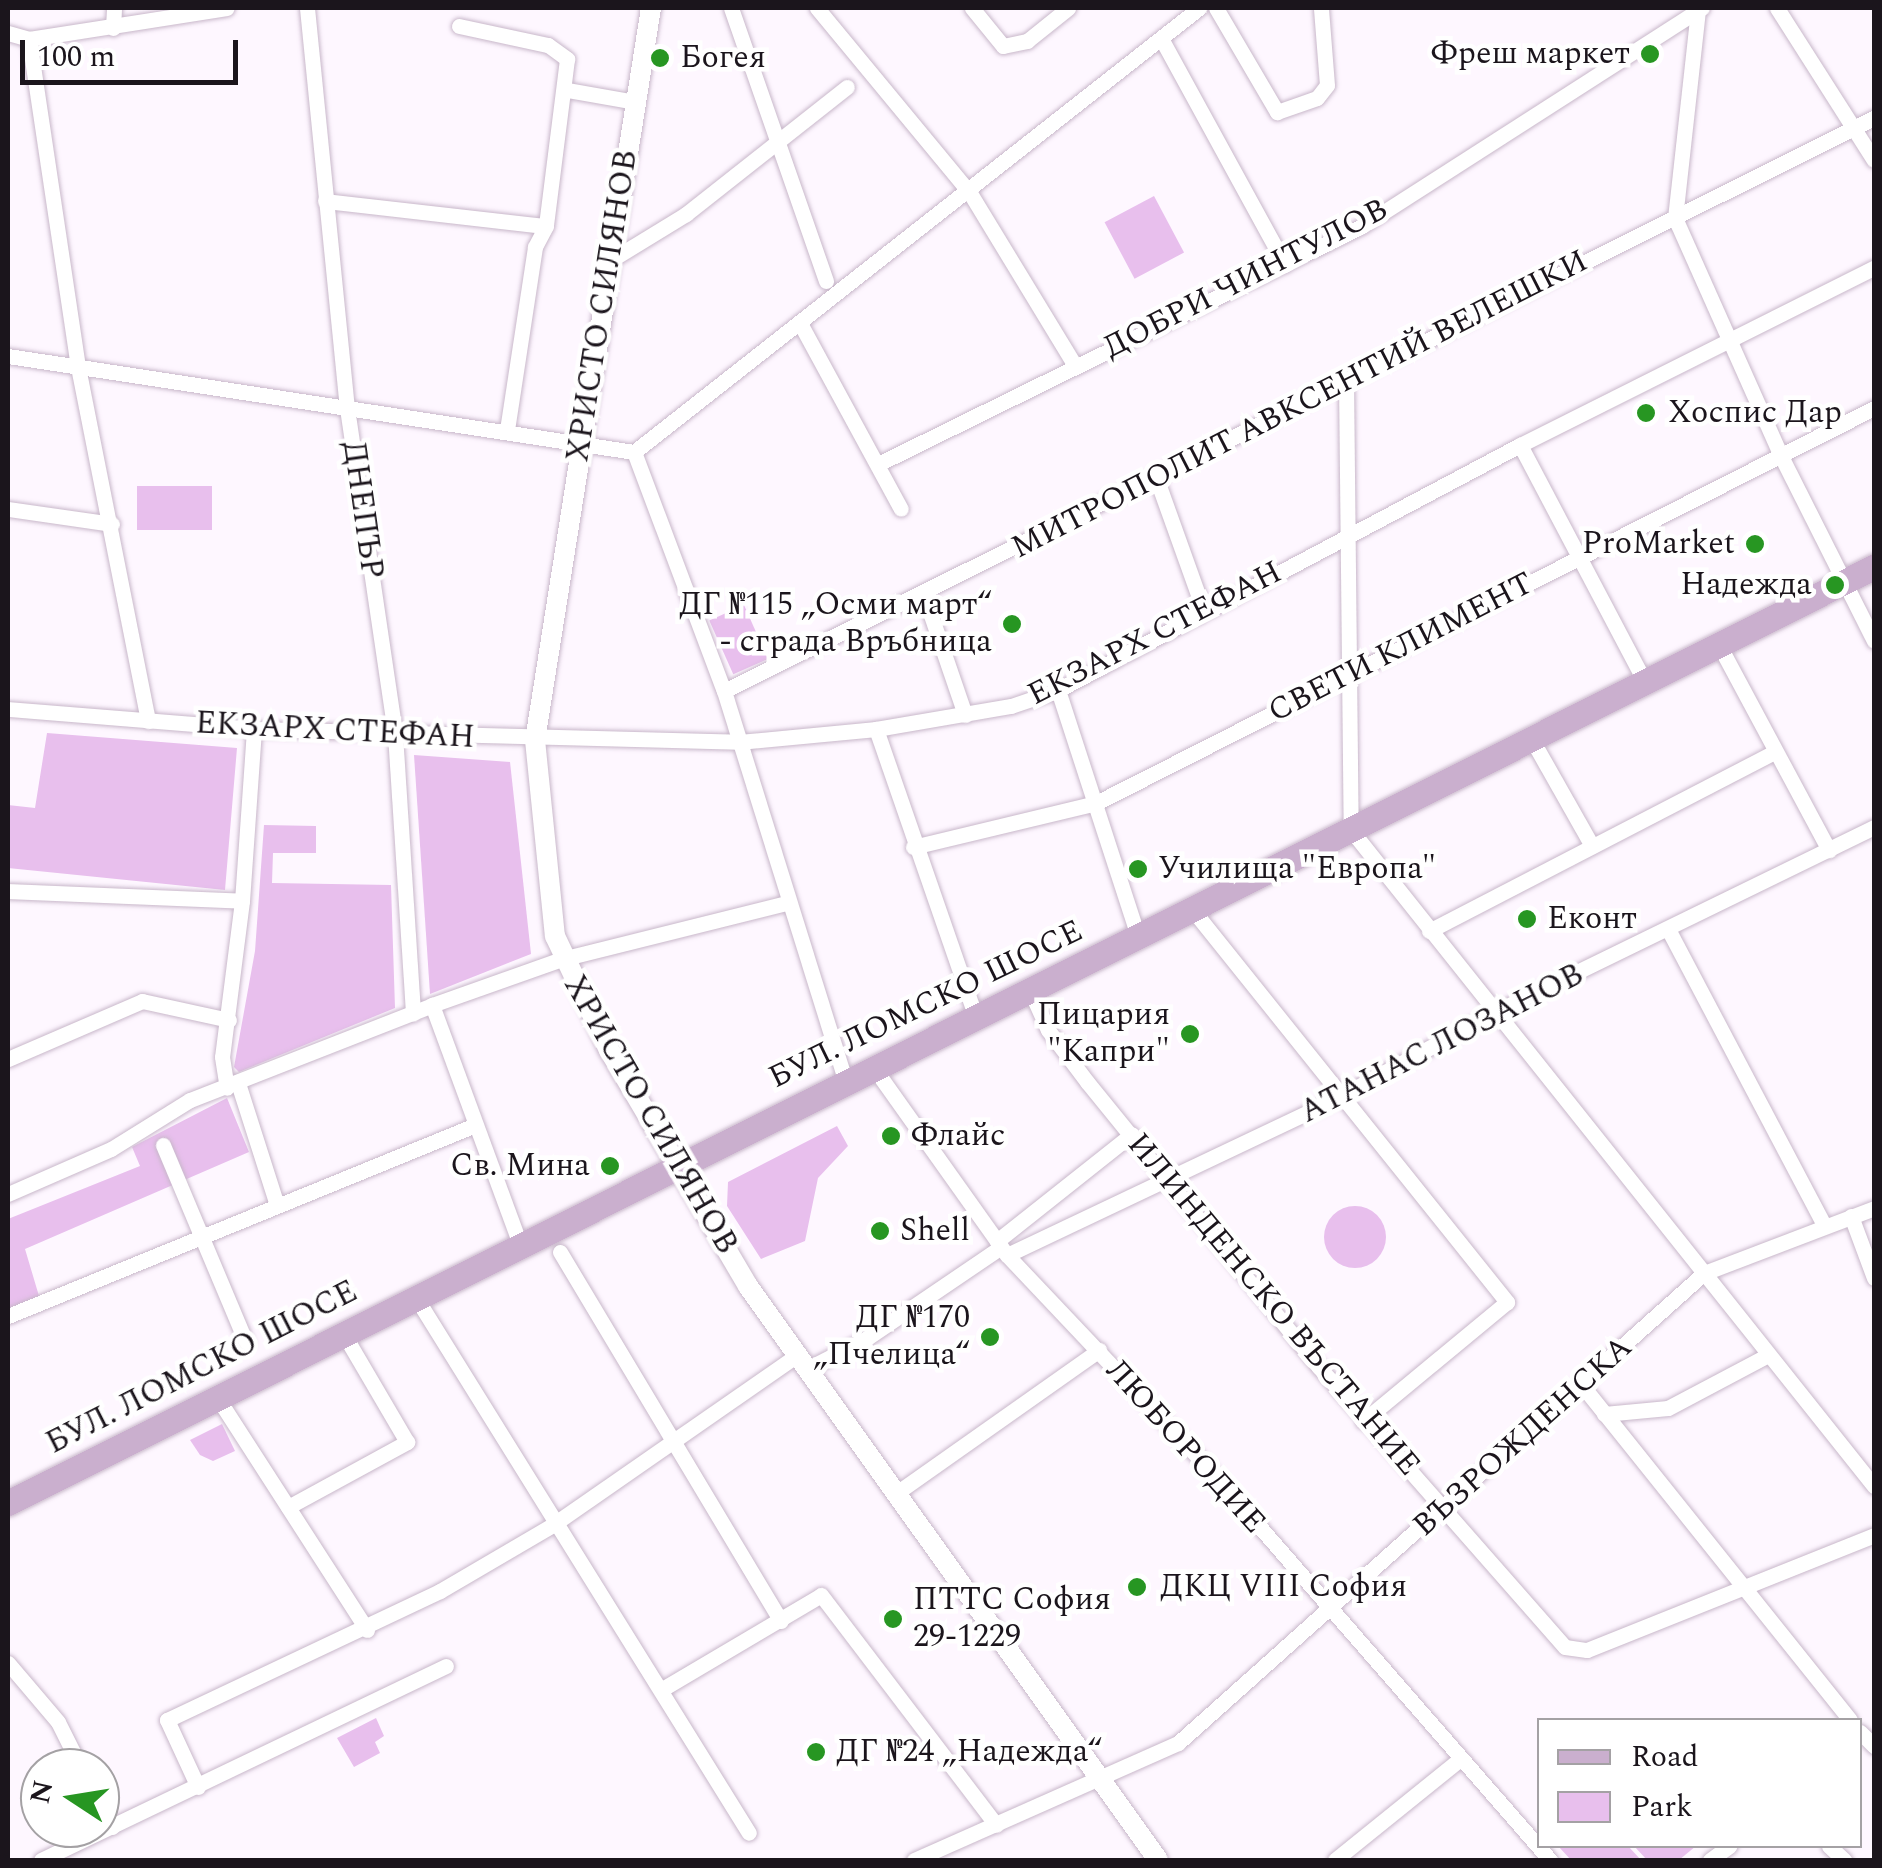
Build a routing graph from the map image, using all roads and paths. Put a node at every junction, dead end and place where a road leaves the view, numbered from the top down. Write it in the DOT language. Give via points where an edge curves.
graph roads {
  1 [pos="114,8"];
  2 [pos="227,8"];
  3 [pos="307,8"];
  4 [pos="651,8"];
  5 [pos="731,8"];
  6 [pos="818,8"];
  7 [pos="972,8"];
  8 [pos="1068,8"];
  9 [pos="1199,8"];
  10 [pos="1216,8"];
  11 [pos="1321,8"];
  12 [pos="1777,8"];
  13 [pos="1700,9"];
  14 [pos="176,12"];
  15 [pos="459,26"];
  16 [pos="112,28"];
  17 [pos="8,34"];
  18 [pos="29,39"];
  19 [pos="1162,40"];
  20 [pos="847,87"];
  21 [pos="567,90"];
  22 [pos="636,102"];
  23 [pos="1874,118"];
  24 [pos="1857,126"];
  25 [pos="778,139"];
  26 [pos="1874,160"];
  27 [pos="970,193"];
  28 [pos="325,201"];
  29 [pos="1675,218"];
  30 [pos="546,226"];
  31 [pos="611,260"];
  32 [pos="1285,264"];
  33 [pos="1874,268"];
  34 [pos="826,281"];
  35 [pos="801,325"];
  36 [pos="1729,339"];
  37 [pos="8,356"];
  38 [pos="1074,366"];
  39 [pos="78,367"];
  40 [pos="1346,379"];
  41 [pos="347,408"];
  42 [pos="1874,408"];
  43 [pos="507,430"];
  44 [pos="582,443"];
  45 [pos="1520,445"];
  46 [pos="634,452"];
  47 [pos="1780,454"];
  48 [pos="878,464"];
  49 [pos="1156,480"];
  50 [pos="8,508"];
  51 [pos="901,508"];
  52 [pos="112,524"];
  53 [pos="1352,532"];
  54 [pos="1579,557"];
  55 [pos="1874,567"];
  56 [pos="1846,582"];
  57 [pos="923,592"];
  58 [pos="1204,611"];
  59 [pos="1874,642"];
  60 [pos="1719,645"];
  61 [pos="1354,674"];
  62 [pos="1645,682"];
  63 [pos="1058,690"];
  64 [pos="724,692"];
  65 [pos="8,708"];
  66 [pos="965,715"];
  67 [pos="148,721"];
  68 [pos="254,729"];
  69 [pos="876,729"];
  70 [pos="396,734"];
  71 [pos="1531,738"];
  72 [pos="535,740"];
  73 [pos="739,742"];
  74 [pos="1774,752"];
  75 [pos="1096,803"];
  76 [pos="1874,827"];
  77 [pos="1351,830"];
  78 [pos="1592,846"];
  79 [pos="912,847"];
  80 [pos="1829,850"];
  81 [pos="8,891"];
  82 [pos="242,901"];
  83 [pos="787,904"];
  84 [pos="1192,909"];
  85 [pos="1429,931"];
  86 [pos="1669,932"];
  87 [pos="1138,936"];
  88 [pos="562,959"];
  89 [pos="1030,990"];
  90 [pos="432,1005"];
  91 [pos="413,1013"];
  92 [pos="1493,1013"];
  93 [pos="976,1017"];
  94 [pos="229,1020"];
  95 [pos="8,1059"];
  96 [pos="874,1068"];
  97 [pos="846,1082"];
  98 [pos="232,1086"];
  99 [pos="1339,1097"];
  100 [pos="474,1126"];
  101 [pos="1132,1134"];
  102 [pos="163,1145"];
  103 [pos="673,1165"];
  104 [pos="1171,1180"];
  105 [pos="8,1194"];
  106 [pos="277,1205"];
  107 [pos="1874,1208"];
  108 [pos="1851,1216"];
  109 [pos="1824,1225"];
  110 [pos="204,1235"];
  111 [pos="520,1244"];
  112 [pos="1002,1248"];
  113 [pos="560,1252"];
  114 [pos="1704,1273"];
  115 [pos="1874,1278"];
  116 [pos="415,1296"];
  117 [pos="8,1316"];
  118 [pos="342,1333"];
  119 [pos="246,1342"];
  120 [pos="1099,1350"];
  121 [pos="1768,1355"];
  122 [pos="802,1362"];
  123 [pos="1581,1384"];
  124 [pos="217,1397"];
  125 [pos="1604,1414"];
  126 [pos="1363,1421"];
  127 [pos="673,1445"];
  128 [pos="1874,1486"];
  129 [pos="895,1494"];
  130 [pos="8,1503"];
  131 [pos="288,1507"];
  132 [pos="1443,1510"];
  133 [pos="554,1524"];
  134 [pos="1874,1535"];
  135 [pos="1742,1592"];
  136 [pos="1332,1612"];
  137 [pos="781,1621"];
  138 [pos="367,1630"];
  139 [pos="8,1662"];
  140 [pos="446,1666"];
  141 [pos="664,1688"];
  142 [pos="1848,1718"];
  143 [pos="72,1748"];
  144 [pos="1460,1759"];
  145 [pos="1102,1781"];
  146 [pos="198,1787"];
  147 [pos="120,1823"];
  148 [pos="996,1825"];
  149 [pos="748,1832"];
  150 [pos="1537,1845"];
  151 [pos="67,1848"];
  152 [pos="41,1860"];
  153 [pos="914,1860"];
  154 [pos="1158,1860"];
  155 [pos="1335,1860"];
  1 -- 16 [label="street"];
  2 -- 14 [label="street"];
  3 -- 28 [label="street, ДНЕПЪР"];
  4 -- 22 [label="street, ХРИСТО СИЛЯНОВ"];
  5 -- 25 [label="street"];
  6 -- 27 [label="street"];
  7 -- 8 [label="street" via="1003,46 1027,40"];
  9 -- 19 [label="street"];
  10 -- 11 [label="street" via="1278,112 1317,98 1327,84"];
  12 -- 24 [label="street"];
  13 -- 29 [label="street"];
  13 -- 32 [label="street, ДОБРИ ЧИНТУЛОВ" via="1362,226"];
  14 -- 16 [label="street"];
  15 -- 21 [label="street" via="560,49"];
  16 -- 18 [label="street"];
  17 -- 18 [label="street"];
  18 -- 39 [label="street"];
  19 -- 27 [label="street"];
  19 -- 32 [label="street"];
  20 -- 25 [label="street"];
  21 -- 22 [label="street"];
  21 -- 30 [label="street"];
  22 -- 31 [label="street, ХРИСТО СИЛЯНОВ"];
  23 -- 24 [label="street, МИТРОПОЛИТ АВКСЕНТИЙ ВЕЛЕШКИ"];
  24 -- 26 [label="street"];
  24 -- 29 [label="street, МИТРОПОЛИТ АВКСЕНТИЙ ВЕЛЕШКИ"];
  25 -- 31 [label="street" via="686,214"];
  25 -- 34 [label="street"];
  27 -- 35 [label="street"];
  27 -- 38 [label="street"];
  28 -- 30 [label="street"];
  28 -- 41 [label="street, ДНЕПЪР"];
  29 -- 36 [label="street"];
  29 -- 40 [label="street, МИТРОПОЛИТ АВКСЕНТИЙ ВЕЛЕШКИ"];
  30 -- 43 [label="street" via="536,247"];
  31 -- 44 [label="street, ХРИСТО СИЛЯНОВ"];
  32 -- 38 [label="street, ДОБРИ ЧИНТУЛОВ"];
  33 -- 36 [label="street, ЕКЗАРХ СТЕФАН"];
  35 -- 46 [label="street"];
  35 -- 48 [label="street"];
  36 -- 45 [label="street, ЕКЗАРХ СТЕФАН"];
  36 -- 47 [label="street"];
  37 -- 39 [label="street"];
  38 -- 48 [label="street, ДОБРИ ЧИНТУЛОВ"];
  39 -- 41 [label="street"];
  39 -- 52 [label="street"];
  40 -- 49 [label="street, МИТРОПОЛИТ АВКСЕНТИЙ ВЕЛЕШКИ"];
  40 -- 53 [label="street"];
  41 -- 43 [label="street"];
  41 -- 70 [label="street, ДНЕПЪР"];
  42 -- 47 [label="street, СВЕТИ КЛИМЕНТ"];
  43 -- 44 [label="street"];
  44 -- 46 [label="street"];
  44 -- 72 [label="street, ХРИСТО СИЛЯНОВ"];
  45 -- 53 [label="street, ЕКЗАРХ СТЕФАН"];
  45 -- 54 [label="street"];
  46 -- 64 [label="street"];
  47 -- 54 [label="street, СВЕТИ КЛИМЕНТ"];
  47 -- 56 [label="street"];
  48 -- 51 [label="street"];
  49 -- 57 [label="street, МИТРОПОЛИТ АВКСЕНТИЙ ВЕЛЕШКИ"];
  49 -- 58 [label="street"];
  50 -- 52 [label="street"];
  52 -- 67 [label="street"];
  53 -- 58 [label="street, ЕКЗАРХ СТЕФАН"];
  53 -- 61 [label="street"];
  54 -- 61 [label="street, СВЕТИ КЛИМЕНТ"];
  54 -- 62 [label="street"];
  55 -- 56 [label="main road, БУЛ. ЛОМСКО ШОСЕ"];
  56 -- 59 [label="street"];
  56 -- 60 [label="main road, БУЛ. ЛОМСКО ШОСЕ"];
  57 -- 64 [label="street, МИТРОПОЛИТ АВКСЕНТИЙ ВЕЛЕШКИ"];
  57 -- 66 [label="street"];
  58 -- 63 [label="street, ЕКЗАРХ СТЕФАН"];
  60 -- 62 [label="main road, БУЛ. ЛОМСКО ШОСЕ"];
  60 -- 74 [label="street"];
  61 -- 75 [label="street, СВЕТИ КЛИМЕНТ"];
  61 -- 77 [label="street"];
  62 -- 71 [label="main road, БУЛ. ЛОМСКО ШОСЕ"];
  63 -- 66 [label="street, ЕКЗАРХ СТЕФАН"];
  63 -- 75 [label="street"];
  64 -- 73 [label="street"];
  65 -- 67 [label="street, ЕКЗАРХ СТЕФАН"];
  66 -- 69 [label="street, ЕКЗАРХ СТЕФАН"];
  67 -- 68 [label="street, ЕКЗАРХ СТЕФАН"];
  68 -- 70 [label="street, ЕКЗАРХ СТЕФАН"];
  68 -- 82 [label="street"];
  69 -- 73 [label="street, ЕКЗАРХ СТЕФАН"];
  69 -- 79 [label="street"];
  70 -- 72 [label="street, ЕКЗАРХ СТЕФАН"];
  70 -- 91 [label="street, ДНЕПЪР"];
  71 -- 77 [label="main road, БУЛ. ЛОМСКО ШОСЕ"];
  71 -- 78 [label="street"];
  72 -- 73 [label="street, ЕКЗАРХ СТЕФАН"];
  72 -- 88 [label="street, ХРИСТО СИЛЯНОВ" via="542,854"];
  73 -- 83 [label="street"];
  74 -- 78 [label="street"];
  74 -- 80 [label="street"];
  75 -- 79 [label="street, СВЕТИ КЛИМЕНТ"];
  75 -- 87 [label="street"];
  76 -- 80 [label="street, АТАНАС ЛОЗАНОВ"];
  77 -- 84 [label="main road, БУЛ. ЛОМСКО ШОСЕ"];
  77 -- 85 [label="street"];
  78 -- 85 [label="street"];
  79 -- 93 [label="street"];
  80 -- 86 [label="street, АТАНАС ЛОЗАНОВ"];
  81 -- 82 [label="street"];
  82 -- 94 [label="street"];
  83 -- 88 [label="street"];
  83 -- 97 [label="street"];
  84 -- 87 [label="main road, БУЛ. ЛОМСКО ШОСЕ"];
  84 -- 99 [label="street"];
  85 -- 92 [label="street"];
  86 -- 92 [label="street, АТАНАС ЛОЗАНОВ"];
  86 -- 109 [label="street"];
  87 -- 89 [label="main road, БУЛ. ЛОМСКО ШОСЕ"];
  88 -- 90 [label="street"];
  88 -- 103 [label="street, ХРИСТО СИЛЯНОВ"];
  89 -- 93 [label="main road, БУЛ. ЛОМСКО ШОСЕ"];
  89 -- 101 [label="street, ИЛИНДЕНСКО ВЪСТАНИЕ" via="1048,1030"];
  90 -- 91 [label="street"];
  90 -- 100 [label="street"];
  91 -- 98 [label="street"];
  92 -- 99 [label="street, АТАНАС ЛОЗАНОВ"];
  92 -- 114 [label="street"];
  93 -- 96 [label="main road, БУЛ. ЛОМСКО ШОСЕ"];
  94 -- 95 [label="street" via="142,1001"];
  94 -- 98 [label="street" via="221,1074"];
  96 -- 97 [label="main road, БУЛ. ЛОМСКО ШОСЕ"];
  96 -- 112 [label="street, ЛЮБОРОДИЕ"];
  97 -- 103 [label="main road, БУЛ. ЛОМСКО ШОСЕ"];
  98 -- 105 [label="street" via="190,1100 111,1150"];
  98 -- 106 [label="street"];
  99 -- 104 [label="street, АТАНАС ЛОЗАНОВ"];
  99 -- 126 [label="street" via="1508,1302"];
  100 -- 106 [label="street"];
  100 -- 111 [label="street"];
  101 -- 104 [label="street, ИЛИНДЕНСКО ВЪСТАНИЕ"];
  101 -- 112 [label="street"];
  102 -- 110 [label="street"];
  103 -- 111 [label="main road, БУЛ. ЛОМСКО ШОСЕ"];
  103 -- 122 [label="street, ХРИСТО СИЛЯНОВ"];
  104 -- 112 [label="street, АТАНАС ЛОЗАНОВ"];
  104 -- 126 [label="street, ИЛИНДЕНСКО ВЪСТАНИЕ"];
  106 -- 110 [label="street"];
  107 -- 108 [label="street, ВЪЗРОЖДЕНСКА"];
  108 -- 109 [label="street, ВЪЗРОЖДЕНСКА"];
  108 -- 115 [label="street"];
  109 -- 114 [label="street, ВЪЗРОЖДЕНСКА"];
  110 -- 117 [label="street"];
  110 -- 119 [label="street"];
  111 -- 116 [label="main road, БУЛ. ЛОМСКО ШОСЕ"];
  112 -- 120 [label="street, ЛЮБОРОДИЕ"];
  112 -- 122 [label="street" via="867,1338"];
  113 -- 127 [label="street"];
  114 -- 121 [label="street"];
  114 -- 123 [label="street, ВЪЗРОЖДЕНСКА"];
  116 -- 118 [label="main road, БУЛ. ЛОМСКО ШОСЕ"];
  116 -- 133 [label="street"];
  118 -- 124 [label="main road, БУЛ. ЛОМСКО ШОСЕ"];
  118 -- 131 [label="street" via="407,1442"];
  120 -- 129 [label="street"];
  120 -- 136 [label="street, ЛЮБОРОДИЕ"];
  121 -- 125 [label="street" via="1668,1408"];
  121 -- 128 [label="street"];
  122 -- 127 [label="street"];
  122 -- 129 [label="street, ХРИСТО СИЛЯНОВ"];
  123 -- 125 [label="street"];
  123 -- 132 [label="street, ВЪЗРОЖДЕНСКА"];
  124 -- 130 [label="main road, БУЛ. ЛОМСКО ШОСЕ"];
  124 -- 131 [label="street"];
  125 -- 135 [label="street"];
  126 -- 132 [label="street, ИЛИНДЕНСКО ВЪСТАНИЕ"];
  127 -- 133 [label="street"];
  127 -- 137 [label="street"];
  129 -- 145 [label="street, ХРИСТО СИЛЯНОВ"];
  131 -- 138 [label="street"];
  132 -- 135 [label="street, ИЛИНДЕНСКО ВЪСТАНИЕ" via="1574,1652"];
  132 -- 136 [label="street, ВЪЗРОЖДЕНСКА"];
  133 -- 138 [label="street"];
  133 -- 141 [label="street"];
  134 -- 135 [label="street"];
  135 -- 142 [label="street"];
  136 -- 144 [label="street, ЛЮБОРОДИЕ"];
  136 -- 145 [label="street, ВЪЗРОЖДЕНСКА" via="1178,1742"];
  137 -- 141 [label="street"];
  137 -- 148 [label="street" via="821,1595"];
  138 -- 146 [label="street" via="354,1628 166,1720"];
  139 -- 143 [label="street"];
  140 -- 146 [label="street"];
  141 -- 149 [label="street"];
  144 -- 150 [label="street, ЛЮБОРОДИЕ"];
  144 -- 155 [label="street"];
  145 -- 148 [label="street, ВЪЗРОЖДЕНСКА"];
  145 -- 154 [label="street, ХРИСТО СИЛЯНОВ"];
  146 -- 147 [label="street"];
  148 -- 153 [label="street, ВЪЗРОЖДЕНСКА"];
  151 -- 152 [label="street"];
}
